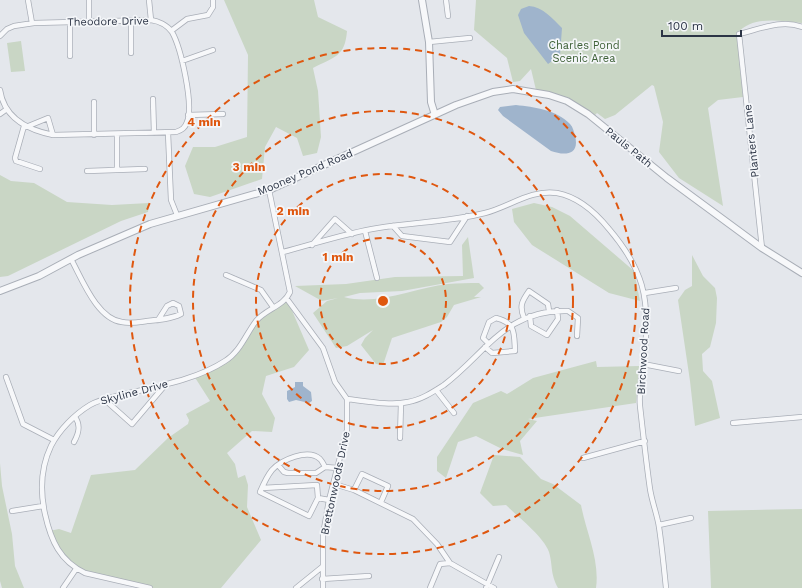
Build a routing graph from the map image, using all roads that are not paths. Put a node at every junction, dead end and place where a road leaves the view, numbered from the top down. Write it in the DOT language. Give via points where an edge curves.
graph roads {
  1 [pos="28,0"];
  2 [pos="89,0"];
  3 [pos="150,0"];
  4 [pos="213,0"];
  5 [pos="422,0"];
  6 [pos="446,0"];
  7 [pos="448,16"];
  8 [pos="131,20"];
  9 [pos="151,20"];
  10 [pos="70,22"];
  11 [pos="89,22"];
  12 [pos="32,23"];
  13 [pos="802,27"];
  14 [pos="171,31"];
  15 [pos="0,36"];
  16 [pos="470,38"];
  17 [pos="429,42"];
  18 [pos="213,50"];
  19 [pos="131,53"];
  20 [pos="70,56"];
  21 [pos="182,61"];
  22 [pos="0,90"];
  23 [pos="154,99"];
  24 [pos="94,102"];
  25 [pos="7,109"];
  26 [pos="0,114"];
  27 [pos="223,114"];
  28 [pos="188,115"];
  29 [pos="435,115"];
  30 [pos="25,126"];
  31 [pos="154,133"];
  32 [pos="168,133"];
  33 [pos="116,134"];
  34 [pos="53,135"];
  35 [pos="94,135"];
  36 [pos="40,169"];
  37 [pos="145,169"];
  38 [pos="117,170"];
  39 [pos="87,171"];
  40 [pos="269,190"];
  41 [pos="177,215"];
  42 [pos="468,216"];
  43 [pos="394,226"];
  44 [pos="365,231"];
  45 [pos="352,234"];
  46 [pos="312,245"];
  47 [pos="762,248"];
  48 [pos="283,252"];
  49 [pos="71,259"];
  50 [pos="802,273"];
  51 [pos="226,275"];
  52 [pos="378,278"];
  53 [pos="676,288"];
  54 [pos="0,291"];
  55 [pos="645,293"];
  56 [pos="287,299"];
  57 [pos="273,307"];
  58 [pos="557,310"];
  59 [pos="549,311"];
  60 [pos="530,316"];
  61 [pos="524,318"];
  62 [pos="158,320"];
  63 [pos="510,326"];
  64 [pos="577,336"];
  65 [pos="486,345"];
  66 [pos="643,364"];
  67 [pos="678,371"];
  68 [pos="6,377"];
  69 [pos="166,384"];
  70 [pos="436,390"];
  71 [pos="104,399"];
  72 [pos="347,399"];
  73 [pos="401,403"];
  74 [pos="454,413"];
  75 [pos="75,417"];
  76 [pos="802,417"];
  77 [pos="733,423"];
  78 [pos="400,438"];
  79 [pos="54,440"];
  80 [pos="74,442"];
  81 [pos="645,442"];
  82 [pos="583,458"];
  83 [pos="278,465"];
  84 [pos="326,467"];
  85 [pos="338,468"];
  86 [pos="334,484"];
  87 [pos="262,488"];
  88 [pos="354,490"];
  89 [pos="318,498"];
  90 [pos="329,500"];
  91 [pos="381,502"];
  92 [pos="43,506"];
  93 [pos="12,511"];
  94 [pos="691,518"];
  95 [pos="659,525"];
  96 [pos="499,557"];
  97 [pos="450,563"];
  98 [pos="322,567"];
  99 [pos="76,569"];
  100 [pos="369,576"];
  101 [pos="322,578"];
  102 [pos="486,586"];
  103 [pos="63,588"];
  104 [pos="150,588"];
  105 [pos="296,588"];
  106 [pos="323,588"];
  107 [pos="430,588"];
  108 [pos="494,588"];
  109 [pos="666,588"];
  1 -- 12 [label="street"];
  2 -- 11 [label="street"];
  3 -- 9 [label="street"];
  4 -- 14 [label="street" via="210,14 187,19"];
  5 -- 17 [label="street"];
  6 -- 7 [label="street"];
  8 -- 9 [label="street, Theodore Drive"];
  8 -- 11 [label="street, Theodore Drive"];
  8 -- 19 [label="street"];
  9 -- 14 [label="street, Theodore Drive" via="167,26"];
  10 -- 11 [label="street, Theodore Drive"];
  10 -- 12 [label="street, Theodore Drive"];
  10 -- 20 [label="street"];
  12 -- 15 [label="street, Theodore Drive" via="7,29"];
  13 -- 47 [label="street, Planters Lane" via="783,24 740,34"];
  14 -- 21 [label="street"];
  16 -- 17 [label="street"];
  17 -- 29 [label="street" via="430,91"];
  18 -- 21 [label="street"];
  21 -- 28 [label="street" via="187,79"];
  22 -- 25 [label="street"];
  23 -- 31 [label="street"];
  24 -- 35 [label="street"];
  25 -- 26 [label="street"];
  25 -- 30 [label="street"];
  27 -- 28 [label="street"];
  28 -- 32 [label="street" via="183,129"];
  29 -- 40 [label="street, Mooney Pond Road"];
  29 -- 47 [label="street, Pauls Path" via="493,92 514,89 567,101 588,114 657,170"];
  30 -- 34 [label="street"];
  30 -- 34 [label="street" via="48,118"];
  30 -- 36 [label="street" via="14,158"];
  31 -- 32 [label="street"];
  31 -- 33 [label="street"];
  32 -- 41 [label="street" via="171,200"];
  33 -- 35 [label="street"];
  33 -- 38 [label="street"];
  34 -- 35 [label="street"];
  37 -- 38 [label="street"];
  38 -- 39 [label="street"];
  40 -- 41 [label="street, Mooney Pond Road"];
  40 -- 48 [label="street"];
  41 -- 49 [label="street, Mooney Pond Road" via="122,235"];
  42 -- 43 [label="street, Birchwood Road"];
  42 -- 43 [label="street" via="450,242 402,236"];
  42 -- 55 [label="street, Birchwood Road" via="505,207 540,193 557,193 584,204 614,234 635,266"];
  43 -- 44 [label="street, Birchwood Road"];
  44 -- 45 [label="street, Birchwood Road"];
  44 -- 52 [label="street"];
  45 -- 46 [label="street, Birchwood Road"];
  45 -- 46 [label="street" via="335,219"];
  46 -- 48 [label="street, Birchwood Road"];
  47 -- 50 [label="street, Pauls Path"];
  48 -- 56 [label="street" via="290,292"];
  49 -- 54 [label="street, Mooney Pond Road" via="39,276"];
  49 -- 62 [label="street" via="99,308 110,318 122,322"];
  51 -- 57 [label="street" via="261,290"];
  53 -- 55 [label="street"];
  55 -- 66 [label="street, Birchwood Road" via="647,324"];
  56 -- 57 [label="street"];
  56 -- 72 [label="street" via="323,348 335,382"];
  57 -- 69 [label="street, Skyline Drive" via="257,320 244,341 227,360 212,369"];
  58 -- 59 [label="street"];
  58 -- 60 [label="street" via="558,319 547,335 531,326"];
  58 -- 64 [label="street" via="568,311 578,318"];
  59 -- 60 [label="street"];
  59 -- 61 [label="street" via="548,304 529,291 521,302"];
  60 -- 61 [label="street"];
  61 -- 63 [label="street"];
  62 -- 62 [label="street" via="181,314 179,306 174,303 167,306"];
  63 -- 65 [label="street"];
  63 -- 65 [label="street" via="506,321 496,318 489,322 483,338"];
  63 -- 65 [label="street" via="514,331 516,351 492,353"];
  65 -- 70 [label="street" via="453,378"];
  66 -- 67 [label="street"];
  66 -- 81 [label="street, Birchwood Road" via="640,389"];
  68 -- 79 [label="street" via="23,424"];
  69 -- 71 [label="street, Skyline Drive"];
  69 -- 71 [label="street" via="132,424"];
  70 -- 73 [label="street" via="416,400"];
  70 -- 74 [label="street"];
  71 -- 75 [label="street, Skyline Drive" via="91,404"];
  72 -- 73 [label="street"];
  72 -- 85 [label="street, Brettonwoods Drive" via="347,430"];
  73 -- 78 [label="street"];
  75 -- 79 [label="street, Skyline Drive"];
  75 -- 80 [label="street" via="79,425"];
  76 -- 77 [label="street"];
  79 -- 92 [label="street, Skyline Drive" via="44,468"];
  81 -- 82 [label="street"];
  81 -- 95 [label="street, Birchwood Road" via="650,489"];
  83 -- 84 [label="street" via="288,473 316,473"];
  83 -- 84 [label="street" via="293,457 308,456 320,459"];
  83 -- 87 [label="street" via="271,470"];
  84 -- 85 [label="street"];
  85 -- 86 [label="street, Brettonwoods Drive"];
  86 -- 88 [label="street"];
  86 -- 90 [label="street, Brettonwoods Drive"];
  87 -- 89 [label="street" via="318,485"];
  87 -- 89 [label="street" via="260,492 309,516"];
  88 -- 91 [label="street"];
  88 -- 91 [label="street" via="362,474 388,486"];
  89 -- 90 [label="street"];
  90 -- 98 [label="street, Brettonwoods Drive" via="323,535"];
  91 -- 97 [label="street" via="413,519 437,544"];
  92 -- 93 [label="street"];
  92 -- 99 [label="street, Skyline Drive" via="54,546"];
  94 -- 95 [label="street"];
  95 -- 109 [label="street, Birchwood Road"];
  96 -- 102 [label="street"];
  97 -- 102 [label="street"];
  97 -- 107 [label="street" via="440,564"];
  98 -- 101 [label="street, Brettonwoods Drive"];
  98 -- 105 [label="street"];
  99 -- 103 [label="street"];
  99 -- 104 [label="street, Skyline Drive"];
  100 -- 101 [label="street"];
  101 -- 106 [label="street, Brettonwoods Drive"];
  102 -- 108 [label="street"];
}
